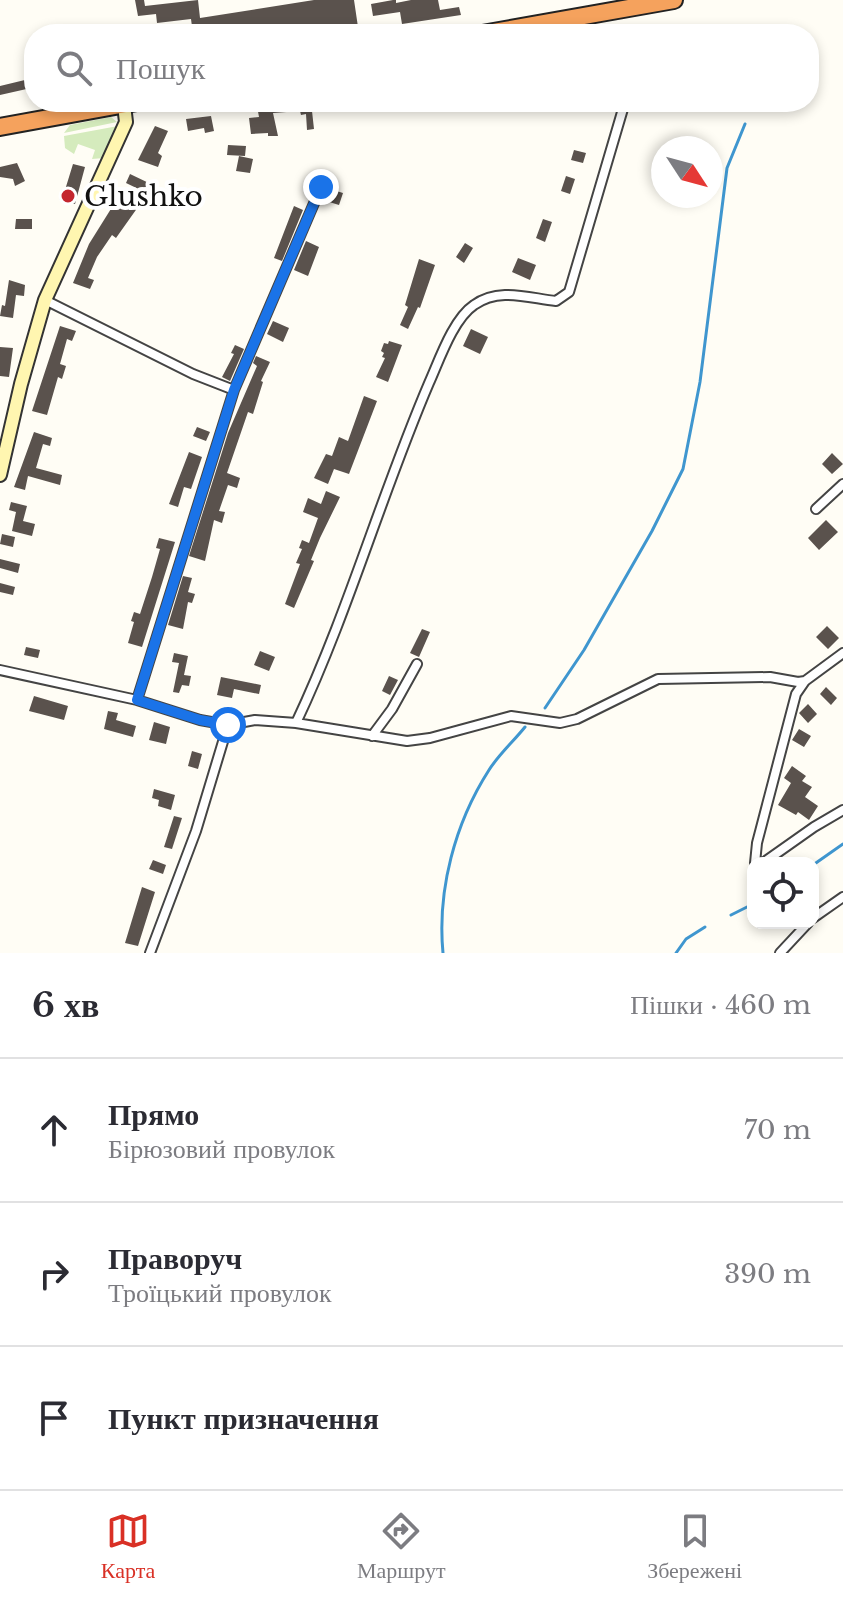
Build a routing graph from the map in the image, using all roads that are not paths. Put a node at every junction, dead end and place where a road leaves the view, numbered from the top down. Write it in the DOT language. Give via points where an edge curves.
graph roads {
  1 [pos="674,0"];
  2 [pos="538,24"];
  3 [pos="81,112"];
  4 [pos="128,112"];
  5 [pos="622,112"];
  6 [pos="0,127"];
  7 [pos="321,187"];
  8 [pos="45,300"];
  9 [pos="234,390"];
  10 [pos="0,475"];
  11 [pos="843,484"];
  12 [pos="816,509"];
  13 [pos="843,653"];
  14 [pos="417,664"];
  15 [pos="0,670"];
  16 [pos="805,681"];
  17 [pos="137,700"];
  18 [pos="296,723"];
  19 [pos="228,725"];
  20 [pos="372,736"];
  21 [pos="843,810"];
  22 [pos="756,857"];
  23 [pos="772,857"];
  24 [pos="843,896"];
  25 [pos="819,914"];
  26 [pos="802,929"];
  27 [pos="150,953"];
  28 [pos="780,953"];
  1 -- 2 [label="highway"];
  3 -- 6 [label="highway"];
  4 -- 8 [label="street"];
  5 -- 18 [label="street" via="569,292 556,301 506,294 477,302 462,316 443,351"];
  7 -- 9 [label="street"];
  8 -- 9 [label="street"];
  8 -- 10 [label="street"];
  9 -- 17 [label="street"];
  11 -- 12 [label="street"];
  13 -- 16 [label="street"];
  14 -- 20 [label="street"];
  15 -- 17 [label="street"];
  16 -- 20 [label="street" via="658,679 560,723 511,716 430,738"];
  16 -- 22 [label="street" via="789,713"];
  17 -- 19 [label="street"];
  18 -- 19 [label="street" via="255,720"];
  18 -- 20 [label="street"];
  19 -- 27 [label="street" via="196,831"];
  21 -- 23 [label="street"];
  24 -- 25 [label="street"];
  26 -- 28 [label="street"];
}
